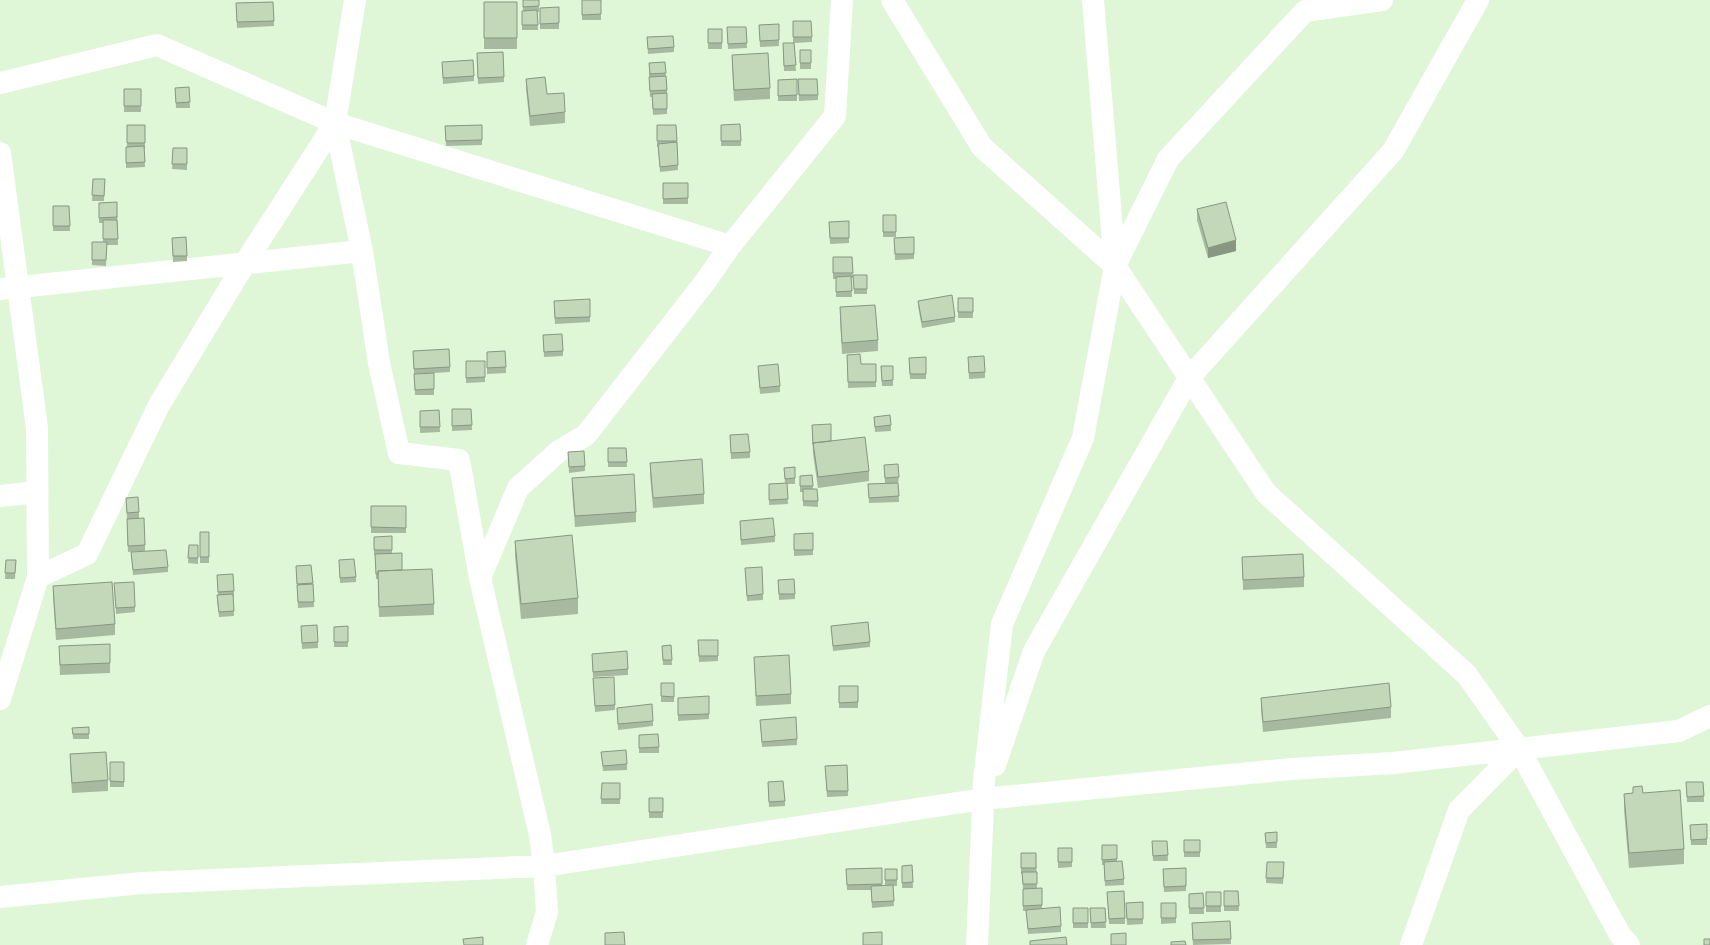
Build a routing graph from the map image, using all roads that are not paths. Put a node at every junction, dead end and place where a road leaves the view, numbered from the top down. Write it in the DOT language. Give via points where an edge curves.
graph roads {
  1 [pos="355,0"];
  2 [pos="842,0"];
  3 [pos="892,0"];
  4 [pos="1093,0"];
  5 [pos="1382,0"];
  6 [pos="1478,0"];
  7 [pos="0,83"];
  8 [pos="335,123"];
  9 [pos="0,153"];
  10 [pos="730,246"];
  11 [pos="362,251"];
  12 [pos="245,263"];
  13 [pos="1115,266"];
  14 [pos="9,288"];
  15 [pos="1189,378"];
  16 [pos="37,492"];
  17 [pos="0,496"];
  18 [pos="38,576"];
  19 [pos="480,578"];
  20 [pos="0,699"];
  21 [pos="1710,716"];
  22 [pos="1710,730"];
  23 [pos="1679,731"];
  24 [pos="1519,749"];
  25 [pos="983,799"];
  26 [pos="544,866"];
  27 [pos="0,897"];
  28 [pos="537,945"];
  29 [pos="977,945"];
  30 [pos="1412,945"];
  31 [pos="1629,945"];
  1 -- 8 [label="street"];
  2 -- 10 [label="street" via="835,116"];
  3 -- 13 [label="street" via="982,147"];
  4 -- 13 [label="street"];
  5 -- 13 [label="street" via="1305,11 1168,159"];
  6 -- 15 [label="street" via="1393,151"];
  7 -- 8 [label="street" via="157,45"];
  8 -- 10 [label="street"];
  8 -- 11 [label="street"];
  8 -- 12 [label="street"];
  9 -- 14 [label="street"];
  10 -- 19 [label="street" via="586,435 559,451 518,488"];
  11 -- 12 [label="street"];
  11 -- 19 [label="street" via="379,363 399,453 459,460"];
  12 -- 14 [label="street"];
  12 -- 18 [label="street" via="159,405 87,554"];
  13 -- 15 [label="street"];
  13 -- 25 [label="street" via="1083,438 1002,624"];
  14 -- 16 [label="street" via="37,428"];
  15 -- 24 [label="street" via="1266,494 1467,675"];
  15 -- 25 [label="street" via="1034,651"];
  16 -- 17 [label="street"];
  16 -- 18 [label="street"];
  18 -- 20 [label="street"];
  19 -- 26 [label="street" via="540,835"];
  21 -- 23 [label="street"];
  22 -- 23 [label="street"];
  23 -- 24 [label="street"];
  24 -- 25 [label="street" via="1393,763 1291,769"];
  24 -- 30 [label="street" via="1459,810"];
  24 -- 31 [label="street" via="1620,935"];
  25 -- 26 [label="street"];
  25 -- 29 [label="street"];
  26 -- 27 [label="street" via="142,883"];
  26 -- 28 [label="street" via="547,912"];
}
